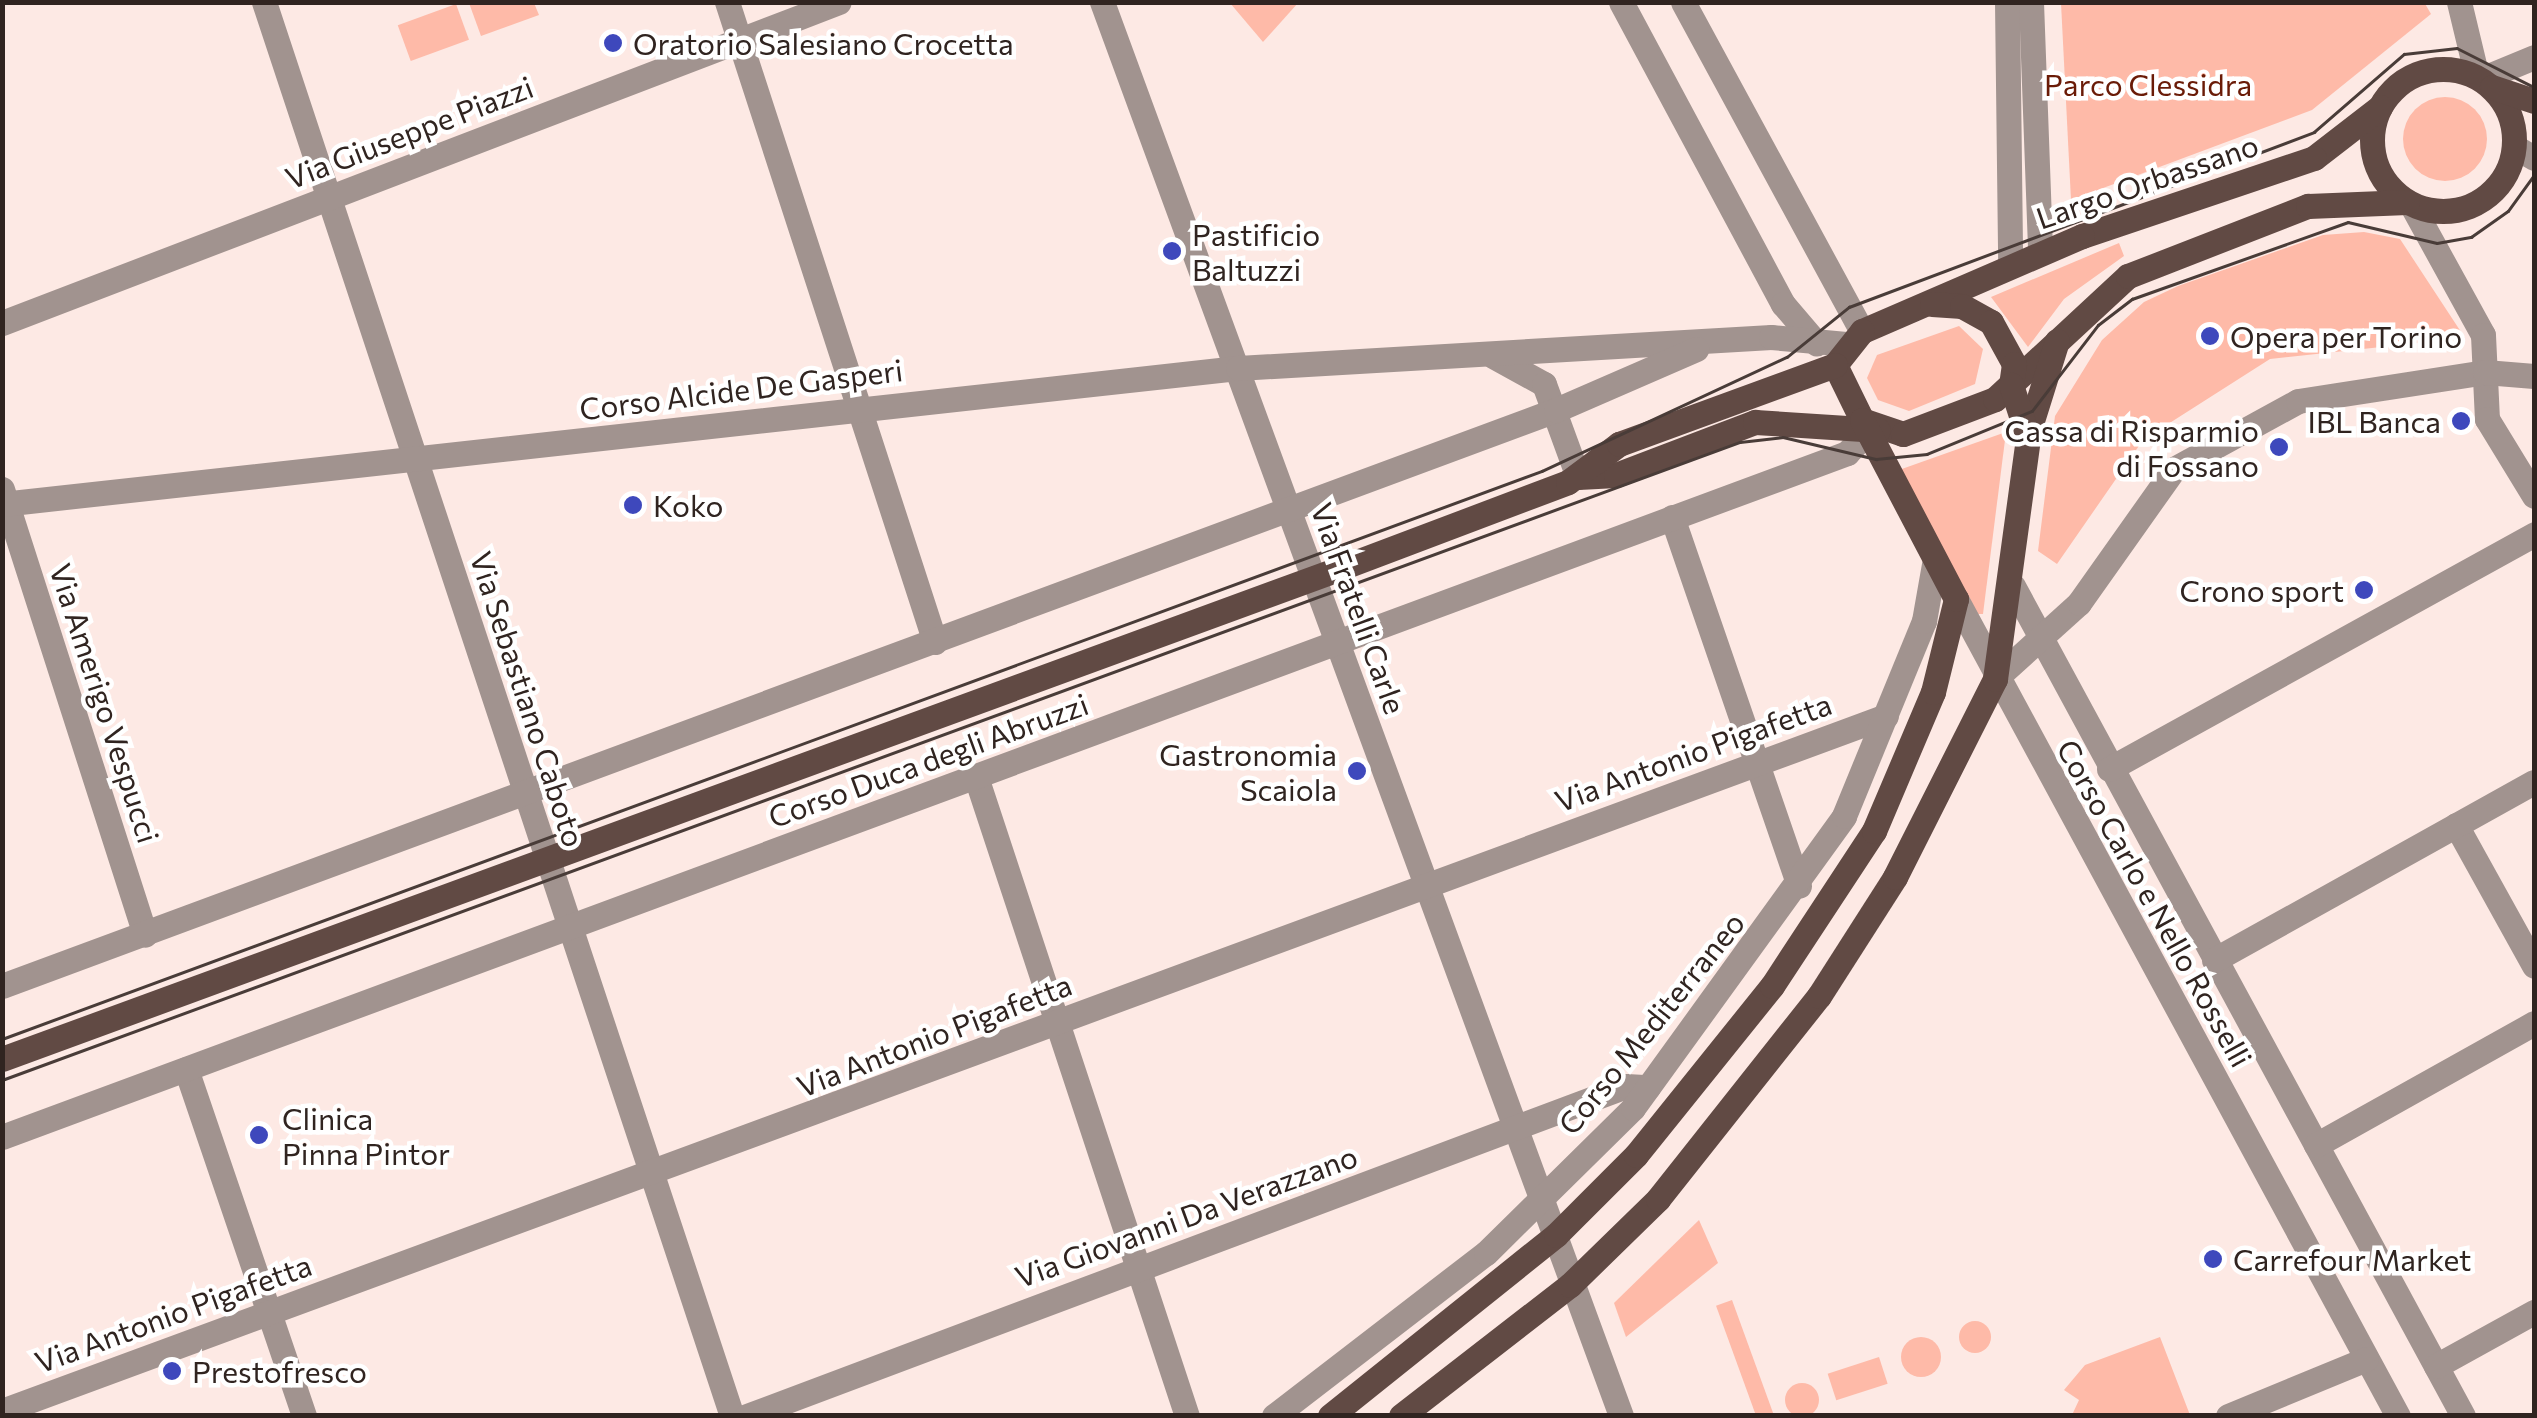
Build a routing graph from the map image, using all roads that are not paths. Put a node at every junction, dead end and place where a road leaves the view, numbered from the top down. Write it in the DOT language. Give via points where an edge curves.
graph roads {
  1 [pos="264,2"];
  2 [pos="727,2"];
  3 [pos="838,2"];
  4 [pos="1102,2"];
  5 [pos="1621,2"];
  6 [pos="1683,2"];
  7 [pos="2007,2"];
  8 [pos="2030,2"];
  9 [pos="2460,2"];
  10 [pos="739,40"];
  11 [pos="2534,58"];
  12 [pos="2480,74"];
  13 [pos="2534,101"];
  14 [pos="2380,107"];
  15 [pos="2528,148"];
  16 [pos="328,198"];
  17 [pos="2409,203"];
  18 [pos="2040,252"];
  19 [pos="2010,265"];
  20 [pos="1927,305"];
  21 [pos="2,323"];
  22 [pos="2060,332"];
  23 [pos="1805,334"];
  24 [pos="1711,343"];
  25 [pos="1848,347"];
  26 [pos="1488,354"];
  27 [pos="2486,362"];
  28 [pos="1238,368"];
  29 [pos="2526,376"];
  30 [pos="1784,379"];
  31 [pos="2011,385"];
  32 [pos="858,408"];
  33 [pos="1556,410"];
  34 [pos="1864,436"];
  35 [pos="2028,437"];
  36 [pos="415,459"];
  37 [pos="1578,477"];
  38 [pos="2534,496"];
  39 [pos="4,499"];
  40 [pos="1289,509"];
  41 [pos="1672,517"];
  42 [pos="2534,534"];
  43 [pos="1934,564"];
  44 [pos="1312,579"];
  45 [pos="2013,586"];
  46 [pos="1956,599"];
  47 [pos="2041,638"];
  48 [pos="934,642"];
  49 [pos="1334,643"];
  50 [pos="1995,679"];
  51 [pos="1886,716"];
  52 [pos="1757,764"];
  53 [pos="2109,769"];
  54 [pos="976,777"];
  55 [pos="2534,782"];
  56 [pos="526,795"];
  57 [pos="2456,825"];
  58 [pos="545,859"];
  59 [pos="1429,883"];
  60 [pos="1799,886"];
  61 [pos="571,926"];
  62 [pos="145,936"];
  63 [pos="2214,960"];
  64 [pos="2534,966"];
  65 [pos="2,986"];
  66 [pos="2534,1023"];
  67 [pos="1056,1024"];
  68 [pos="2,1059"];
  69 [pos="186,1069"];
  70 [pos="1648,1088"];
  71 [pos="1518,1128"];
  72 [pos="2,1137"];
  73 [pos="2316,1145"];
  74 [pos="653,1176"];
  75 [pos="1545,1201"];
  76 [pos="1556,1235"];
  77 [pos="1137,1268"];
  78 [pos="1570,1284"];
  79 [pos="267,1311"];
  80 [pos="2534,1312"];
  81 [pos="2366,1359"];
  82 [pos="2436,1366"];
  83 [pos="2,1411"];
  84 [pos="304,1416"];
  85 [pos="732,1416"];
  86 [pos="747,1416"];
  87 [pos="1188,1416"];
  88 [pos="1274,1416"];
  89 [pos="1330,1416"];
  90 [pos="1402,1416"];
  91 [pos="1621,1416"];
  92 [pos="2228,1416"];
  93 [pos="2398,1416"];
  94 [pos="2463,1416"];
  1 -- 16 [label="street, Via Sebastiano Caboto"];
  2 -- 10 [label="street"];
  3 -- 10 [label="street, Via Giuseppe Piazzi"];
  4 -- 28 [label="street, Via Fratelli Carle"];
  5 -- 23 [label="street"];
  6 -- 25 [label="street"];
  7 -- 19 [label="street"];
  8 -- 18 [label="street"];
  9 -- 12 [label="street"];
  10 -- 16 [label="street, Via Giuseppe Piazzi"];
  10 -- 32 [label="street"];
  11 -- 12 [label="street"];
  12 -- 13 [label="main road, Largo Orbassano"];
  12 -- 14 [label="main road, Largo Orbassano" via="2429,70 2402,82"];
  12 -- 15 [label="main road"];
  14 -- 17 [label="main road" via="2374,156"];
  14 -- 18 [label="main road, Largo Orbassano" via="2314,158"];
  15 -- 17 [label="main road" via="2476,204 2446,212"];
  16 -- 21 [label="street, Via Giuseppe Piazzi"];
  16 -- 36 [label="street, Via Sebastiano Caboto"];
  17 -- 22 [label="main road" via="2308,206 2128,276"];
  17 -- 27 [label="street"];
  18 -- 19 [label="main road, Largo Orbassano"];
  19 -- 20 [label="main road, Largo Orbassano"];
  20 -- 25 [label="main road, Largo Orbassano"];
  20 -- 31 [label="main road" via="1962,306 1991,322 2014,364"];
  22 -- 31 [label="main road"];
  22 -- 35 [label="main road"];
  23 -- 24 [label="street, Corso Alcide De Gasperi"];
  23 -- 25 [label="street"];
  23 -- 30 [label="street"];
  24 -- 26 [label="street, Corso Alcide De Gasperi"];
  24 -- 33 [label="street"];
  25 -- 30 [label="main road, Corso Duca degli Abruzzi"];
  25 -- 34 [label="main road"];
  26 -- 28 [label="street, Corso Alcide De Gasperi"];
  26 -- 33 [label="street" via="1544,384"];
  27 -- 29 [label="street"];
  27 -- 38 [label="street" via="2487,419"];
  27 -- 47 [label="street" via="2298,401 2174,469 2079,602"];
  28 -- 32 [label="street, Corso Alcide De Gasperi"];
  28 -- 40 [label="street, Via Fratelli Carle"];
  30 -- 37 [label="main road, Corso Duca degli Abruzzi" via="1618,444"];
  31 -- 34 [label="main road" via="1980,408 1903,434"];
  31 -- 35 [label="main road"];
  32 -- 36 [label="street, Corso Alcide De Gasperi"];
  32 -- 48 [label="street"];
  33 -- 37 [label="street"];
  33 -- 40 [label="street"];
  34 -- 37 [label="main road, Corso Duca degli Abruzzi" via="1755,422 1616,475"];
  34 -- 41 [label="street, Corso Duca degli Abruzzi"];
  34 -- 43 [label="main road, Corso Carlo e Nello Rosselli"];
  35 -- 45 [label="main road"];
  36 -- 39 [label="street, Corso Alcide De Gasperi"];
  36 -- 56 [label="street, Via Sebastiano Caboto"];
  37 -- 44 [label="main road, Corso Duca degli Abruzzi"];
  39 -- 62 [label="street, Via Amerigo Vespucci"];
  40 -- 44 [label="street, Via Fratelli Carle"];
  40 -- 48 [label="street"];
  41 -- 49 [label="street, Corso Duca degli Abruzzi"];
  41 -- 52 [label="street"];
  42 -- 53 [label="street, Corso Carlo e Nello Rosselli"];
  43 -- 46 [label="main road, Corso Carlo e Nello Rosselli"];
  43 -- 51 [label="street, Corso Mediterraneo" via="1924,621"];
  44 -- 49 [label="street, Via Fratelli Carle"];
  44 -- 58 [label="main road, Corso Duca degli Abruzzi"];
  45 -- 47 [label="street, Corso Carlo e Nello Rosselli"];
  45 -- 50 [label="main road"];
  46 -- 50 [label="street, Corso Carlo e Nello Rosselli"];
  46 -- 76 [label="main road" via="1906,764 1842,883 1673,1114"];
  47 -- 50 [label="street"];
  47 -- 53 [label="street, Corso Carlo e Nello Rosselli"];
  48 -- 56 [label="street"];
  49 -- 54 [label="street, Corso Duca degli Abruzzi"];
  49 -- 59 [label="street, Via Fratelli Carle"];
  50 -- 78 [label="main road" via="1922,832 1819,996 1658,1199"];
  50 -- 81 [label="street, Corso Carlo e Nello Rosselli"];
  51 -- 52 [label="street, Via Antonio Pigafetta"];
  51 -- 60 [label="street, Corso Mediterraneo" via="1844,816"];
  52 -- 59 [label="street, Via Antonio Pigafetta"];
  52 -- 60 [label="street"];
  53 -- 63 [label="street, Corso Carlo e Nello Rosselli"];
  54 -- 61 [label="street, Corso Duca degli Abruzzi"];
  54 -- 67 [label="street"];
  55 -- 57 [label="street, Corso Carlo e Nello Rosselli"];
  56 -- 58 [label="street, Via Sebastiano Caboto"];
  56 -- 62 [label="street"];
  57 -- 63 [label="street, Corso Carlo e Nello Rosselli"];
  57 -- 64 [label="street"];
  58 -- 61 [label="street, Via Sebastiano Caboto"];
  58 -- 68 [label="main road, Corso Duca degli Abruzzi"];
  59 -- 67 [label="street, Via Antonio Pigafetta"];
  59 -- 71 [label="street, Via Fratelli Carle"];
  60 -- 70 [label="street, Corso Mediterraneo"];
  61 -- 69 [label="street, Corso Duca degli Abruzzi"];
  61 -- 74 [label="street, Via Sebastiano Caboto"];
  62 -- 65 [label="street"];
  63 -- 73 [label="street, Corso Carlo e Nello Rosselli"];
  66 -- 73 [label="street"];
  67 -- 74 [label="street, Via Antonio Pigafetta"];
  67 -- 77 [label="street"];
  69 -- 72 [label="street, Corso Duca degli Abruzzi"];
  69 -- 79 [label="street"];
  70 -- 71 [label="street, Via Giovanni Da Verazzano" via="1626,1086"];
  70 -- 75 [label="street, Corso Mediterraneo"];
  71 -- 75 [label="street, Via Fratelli Carle"];
  71 -- 77 [label="street, Via Giovanni Da Verazzano"];
  73 -- 82 [label="street, Corso Carlo e Nello Rosselli"];
  74 -- 79 [label="street, Via Antonio Pigafetta"];
  74 -- 85 [label="street, Via Sebastiano Caboto"];
  75 -- 76 [label="street, Via Fratelli Carle"];
  75 -- 88 [label="street, Corso Mediterraneo"];
  76 -- 78 [label="street, Via Fratelli Carle"];
  76 -- 89 [label="main road"];
  77 -- 86 [label="street, Via Giovanni Da Verazzano"];
  77 -- 87 [label="street"];
  78 -- 90 [label="main road"];
  78 -- 91 [label="street, Via Fratelli Carle"];
  79 -- 83 [label="street, Via Antonio Pigafetta"];
  79 -- 84 [label="street"];
  80 -- 82 [label="street"];
  81 -- 92 [label="street"];
  81 -- 93 [label="street, Corso Carlo e Nello Rosselli"];
  82 -- 94 [label="street, Corso Carlo e Nello Rosselli"];
}
